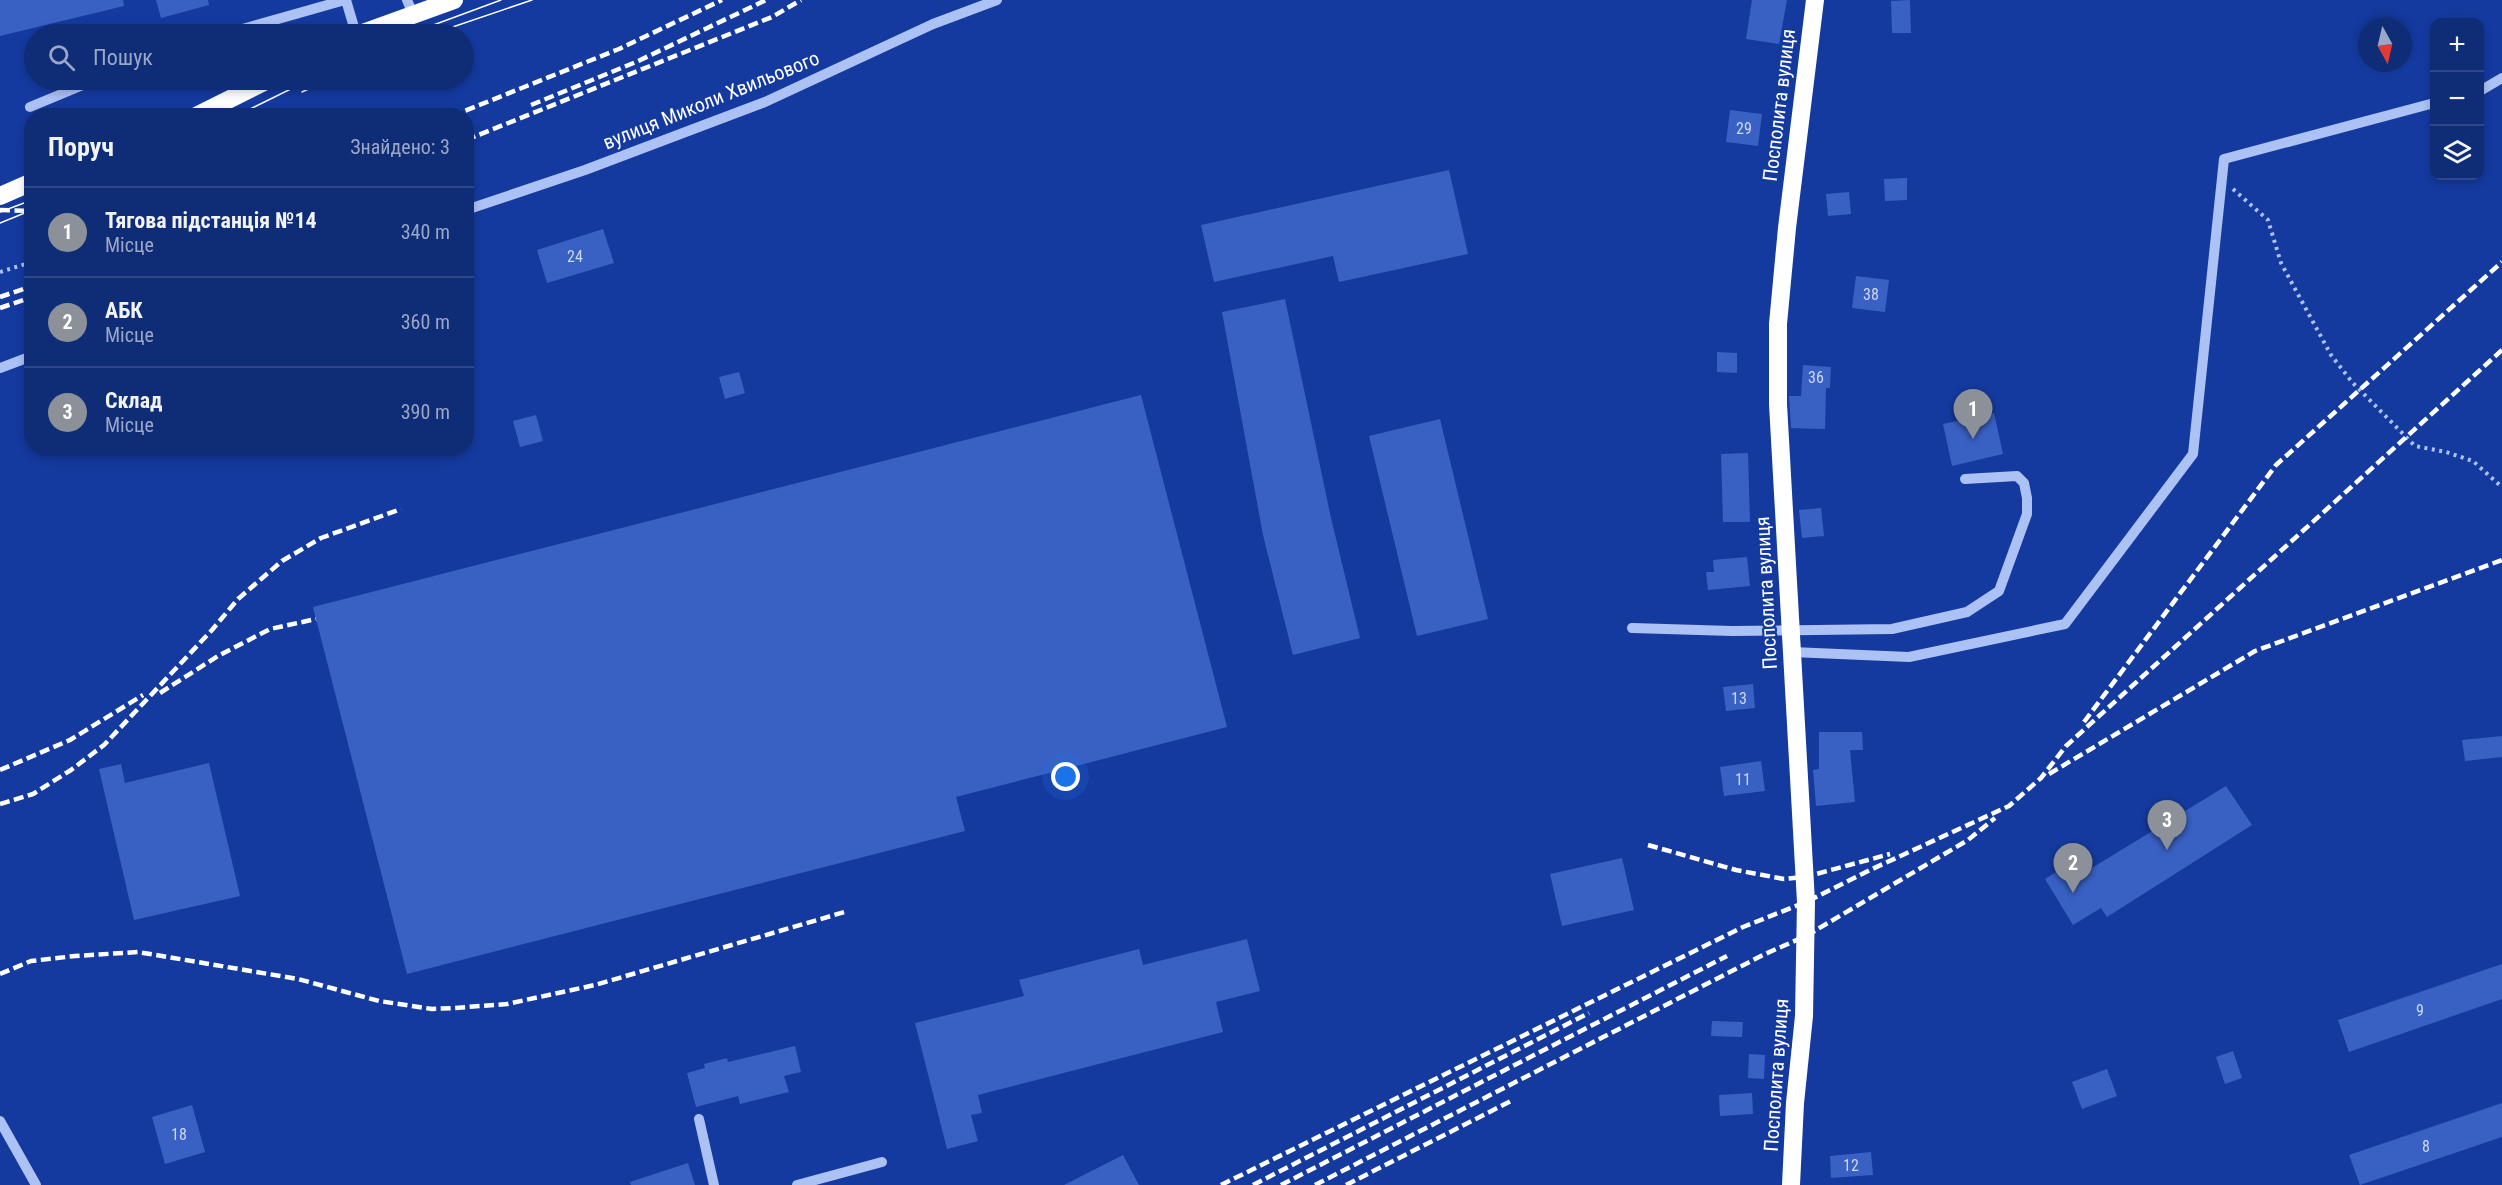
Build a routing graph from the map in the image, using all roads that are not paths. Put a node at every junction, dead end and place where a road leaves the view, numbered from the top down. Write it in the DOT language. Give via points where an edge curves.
graph roads {
  1 [pos="345,0"];
  2 [pos="454,0"];
  3 [pos="997,0"];
  4 [pos="1815,0"];
  5 [pos="410,7"];
  6 [pos="260,24"];
  7 [pos="354,24"];
  8 [pos="377,24"];
  9 [pos="2502,78"];
  10 [pos="2484,89"];
  11 [pos="72,90"];
  12 [pos="248,90"];
  13 [pos="2430,104"];
  14 [pos="30,107"];
  15 [pos="212,108"];
  16 [pos="24,186"];
  17 [pos="0,196"];
  18 [pos="474,207"];
  19 [pos="24,359"];
  20 [pos="0,368"];
  21 [pos="1965,479"];
  22 [pos="1632,628"];
  23 [pos="1790,628"];
  24 [pos="1792,652"];
  25 [pos="699,1119"];
  26 [pos="0,1121"];
  27 [pos="882,1162"];
  28 [pos="36,1185"];
  29 [pos="714,1185"];
  30 [pos="797,1185"];
  31 [pos="1791,1185"];
  1 -- 6 [label="street"];
  1 -- 7 [label="street"];
  2 -- 5 [label="highway"];
  3 -- 18 [label="street, вулиця Миколи Хвильового" via="933,24 765,102"];
  4 -- 23 [label="highway, Посполита вулиця" via="1778,324 1778,404"];
  5 -- 8 [label="highway"];
  9 -- 10 [label="street"];
  11 -- 14 [label="street"];
  12 -- 15 [label="highway"];
  13 -- 24 [label="street" via="2224,159 2193,454 2065,624 1909,657"];
  16 -- 17 [label="highway"];
  19 -- 20 [label="street"];
  21 -- 23 [label="street" via="2017,476 2024,483 2027,514 1998,591 1967,612 1892,629"];
  22 -- 23 [label="street"];
  23 -- 24 [label="highway, Посполита вулиця"];
  24 -- 31 [label="highway, Посполита вулиця" via="1806,936"];
  25 -- 29 [label="street"];
  26 -- 28 [label="street"];
  27 -- 30 [label="street"];
}
